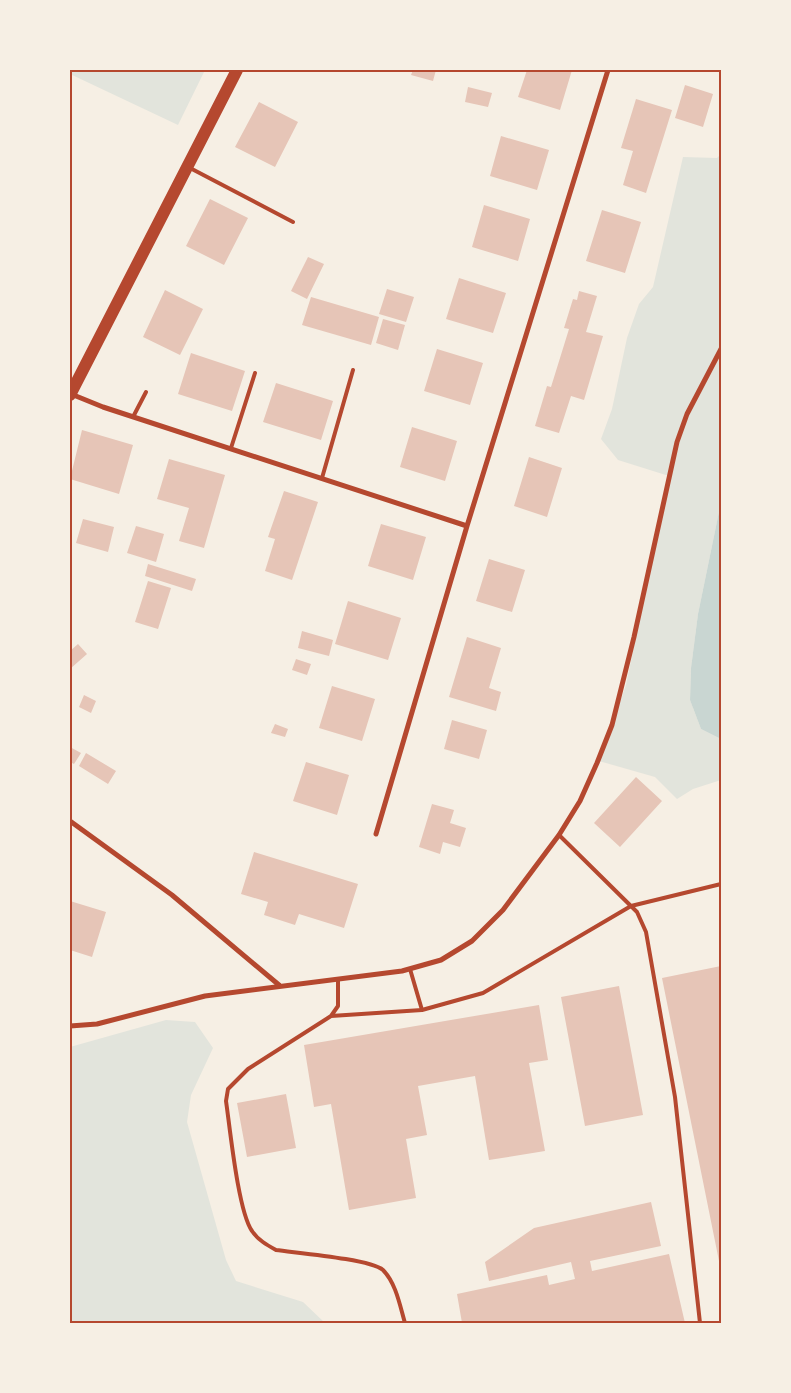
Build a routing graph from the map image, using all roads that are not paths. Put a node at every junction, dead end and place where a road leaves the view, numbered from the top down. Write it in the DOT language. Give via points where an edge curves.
graph roads {
  1 [pos="237,70"];
  2 [pos="608,70"];
  3 [pos="188,167"];
  4 [pos="293,222"];
  5 [pos="721,349"];
  6 [pos="353,370"];
  7 [pos="255,373"];
  8 [pos="146,392"];
  9 [pos="70,394"];
  10 [pos="134,416"];
  11 [pos="231,448"];
  12 [pos="322,478"];
  13 [pos="468,526"];
  14 [pos="70,821"];
  15 [pos="376,834"];
  16 [pos="560,835"];
  17 [pos="721,884"];
  18 [pos="631,906"];
  19 [pos="410,969"];
  20 [pos="338,979"];
  21 [pos="279,985"];
  22 [pos="422,1010"];
  23 [pos="331,1016"];
  24 [pos="70,1026"];
  25 [pos="406,1323"];
  26 [pos="700,1323"];
  1 -- 3 [label="main road"];
  2 -- 13 [label="street"];
  3 -- 4 [label="lane"];
  3 -- 9 [label="main road"];
  5 -- 16 [label="street" via="687,414 678,442 612,725 580,801"];
  6 -- 12 [label="lane"];
  7 -- 11 [label="lane"];
  8 -- 10 [label="lane"];
  9 -- 10 [label="street"];
  10 -- 11 [label="street"];
  11 -- 12 [label="street"];
  12 -- 13 [label="street"];
  13 -- 15 [label="street"];
  14 -- 21 [label="street" via="172,895"];
  16 -- 18 [label="lane"];
  16 -- 19 [label="street" via="503,910 472,941 441,960"];
  17 -- 18 [label="lane"];
  18 -- 22 [label="lane" via="483,993"];
  18 -- 26 [label="lane" via="646,932 675,1097"];
  19 -- 20 [label="street"];
  19 -- 22 [label="lane"];
  20 -- 21 [label="street"];
  20 -- 23 [label="lane" via="338,1006"];
  21 -- 24 [label="street" via="205,996 97,1024"];
  22 -- 23 [label="lane"];
  23 -- 25 [label="lane" via="248,1069 228,1089 226,1101 241,1196 251,1230 264,1244 276,1250 367,1263 382,1269 392,1282"];
}
